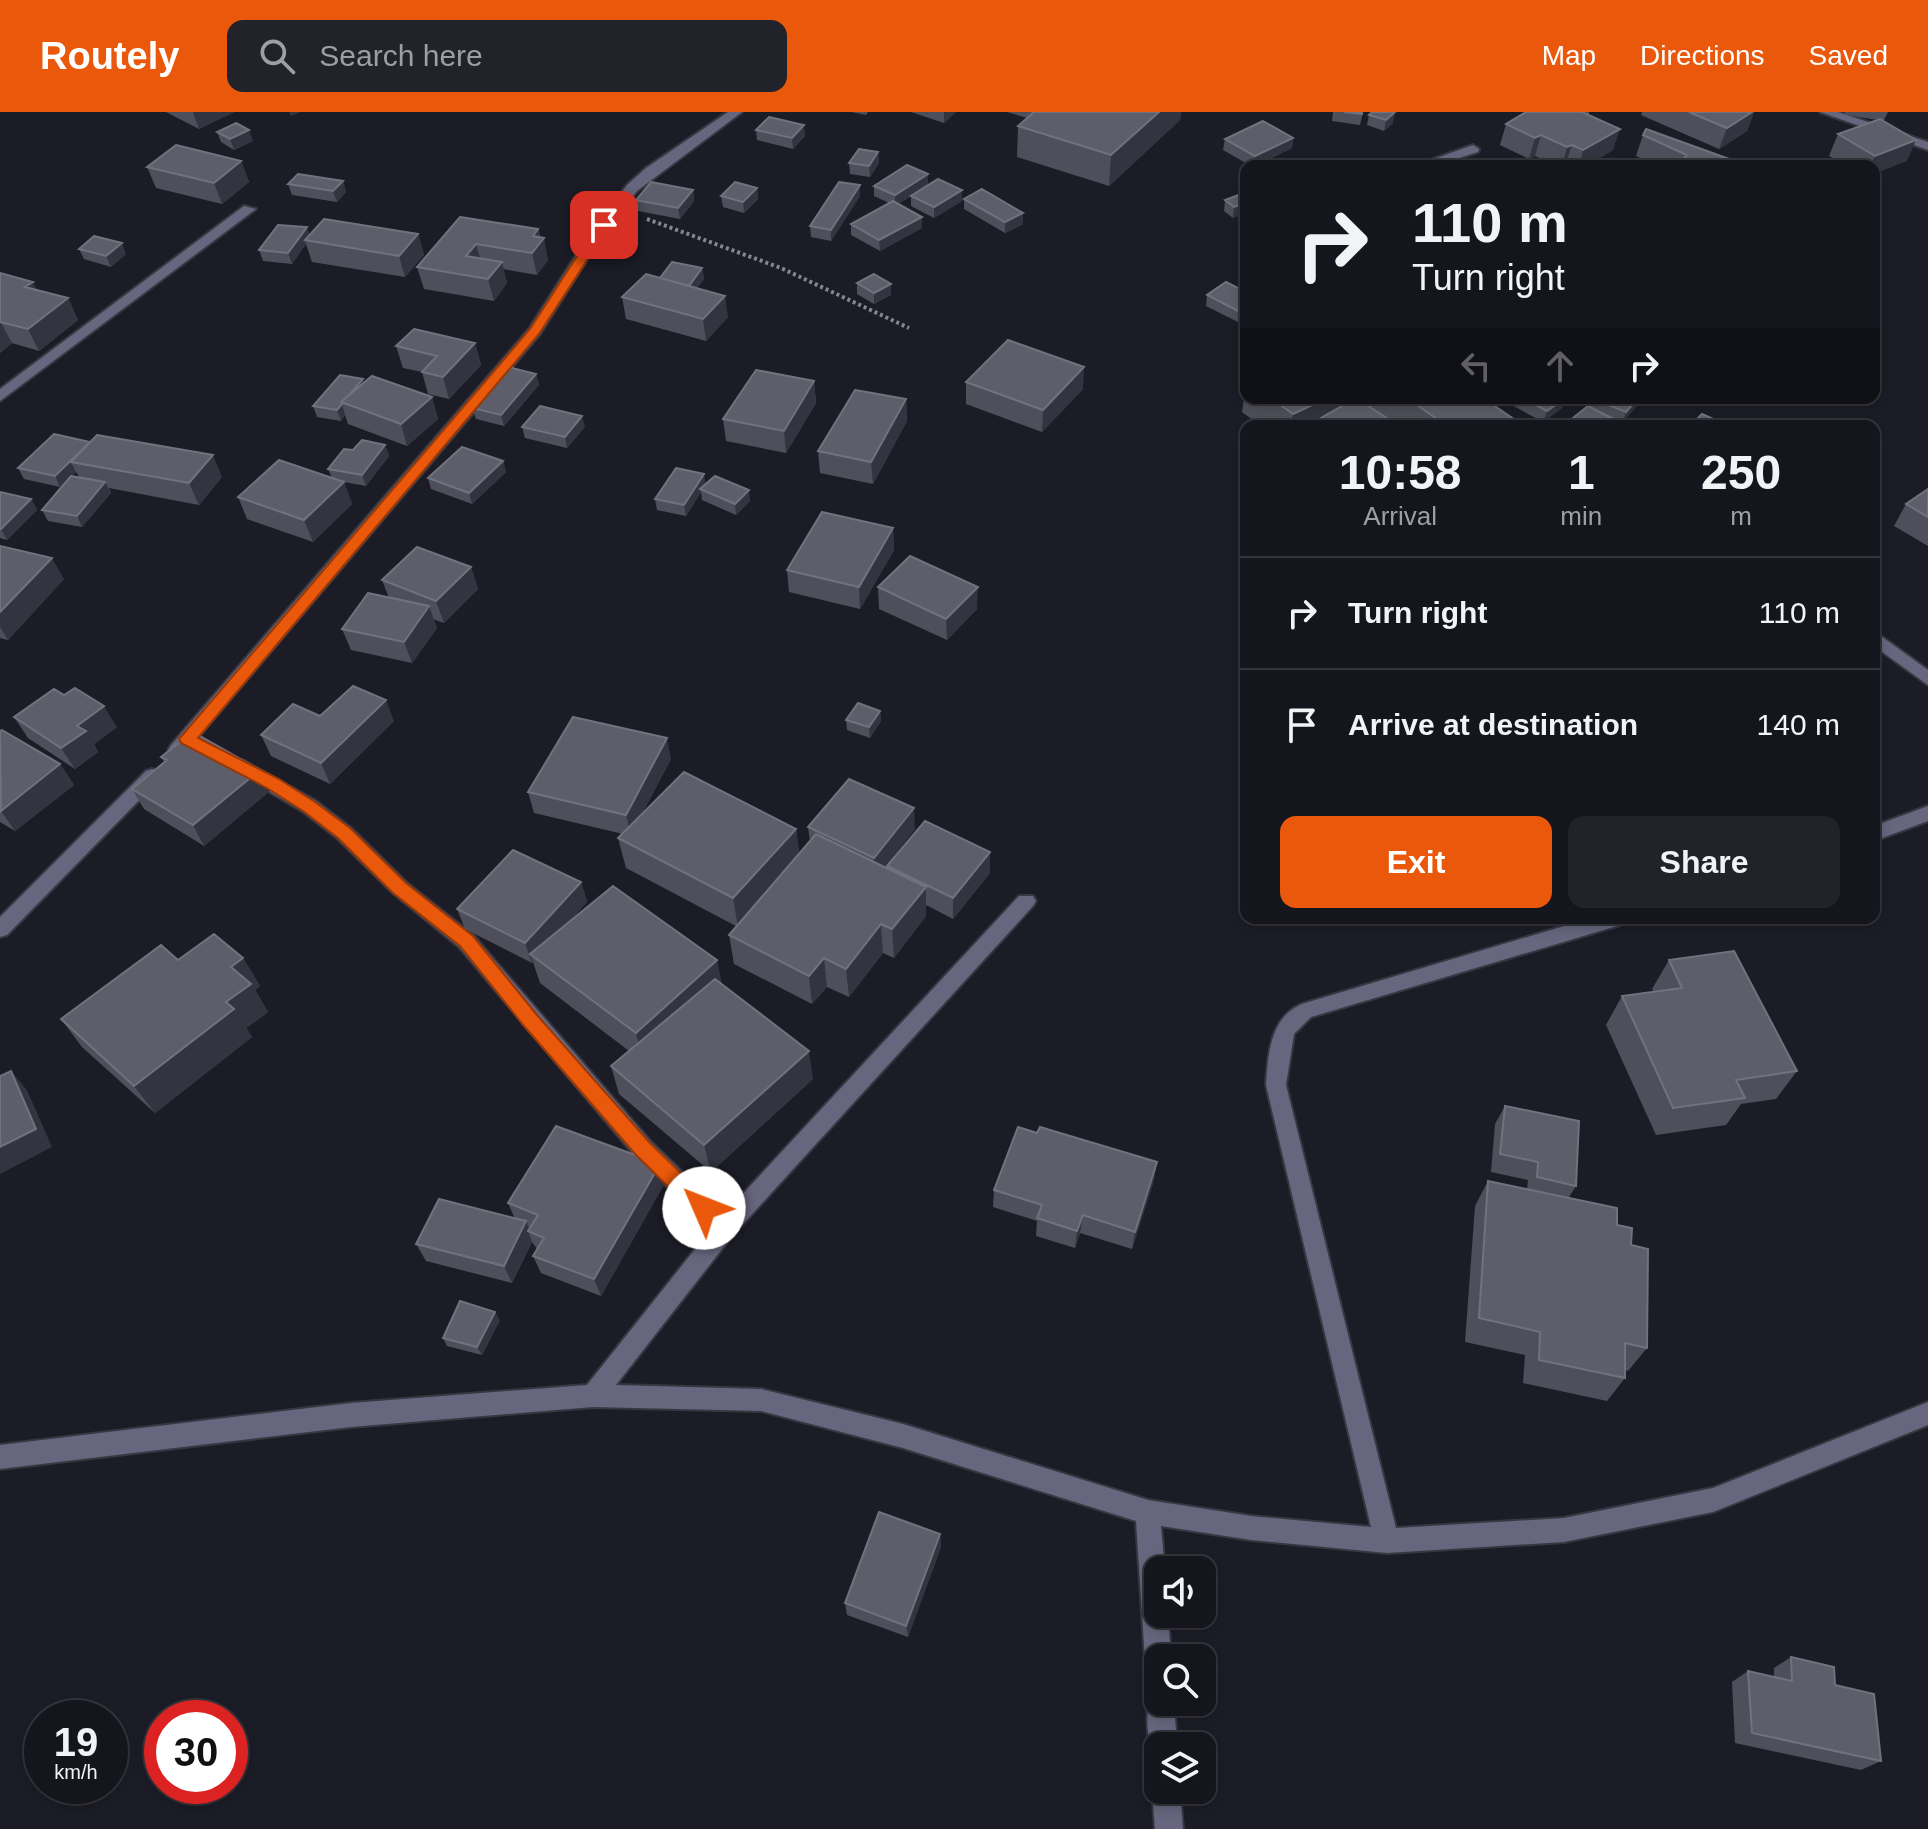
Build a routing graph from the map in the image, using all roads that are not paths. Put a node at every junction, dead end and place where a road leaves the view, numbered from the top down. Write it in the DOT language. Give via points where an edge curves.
graph roads {
  1 [pos="736,112"];
  2 [pos="1826,112"];
  3 [pos="1928,146"];
  4 [pos="1473,149"];
  5 [pos="1439,160"];
  6 [pos="249,209"];
  7 [pos="0,396"];
  8 [pos="1880,642"];
  9 [pos="1928,679"];
  10 [pos="224,758"];
  11 [pos="1928,813"];
  12 [pos="1880,832"];
  13 [pos="1026,901"];
  14 [pos="1597,924"];
  15 [pos="0,929"];
  16 [pos="725,1228"];
  17 [pos="593,1396"];
  18 [pos="1928,1413"];
  19 [pos="0,1457"];
  20 [pos="1148,1512"];
  21 [pos="1387,1541"];
  22 [pos="1157,1644"];
  23 [pos="1167,1804"];
  24 [pos="1169,1829"];
  1 -- 15 [label="street" via="651,171 616,208 535,331 193,742"];
  2 -- 3 [label="street"];
  4 -- 5 [label="street"];
  6 -- 7 [label="street"];
  8 -- 9 [label="street"];
  10 -- 16 [label="street" via="309,806 466,941 643,1149"];
  11 -- 12 [label="street"];
  13 -- 16 [label="street"];
  14 -- 21 [label="street" via="1305,1011 1287,1026 1280,1043 1276,1085"];
  16 -- 17 [label="street"];
  17 -- 19 [label="street" via="351,1415"];
  17 -- 20 [label="street" via="761,1400 903,1436"];
  18 -- 21 [label="street" via="1713,1500 1564,1530"];
  20 -- 21 [label="street"];
  20 -- 22 [label="street"];
  23 -- 24 [label="street"];
}
